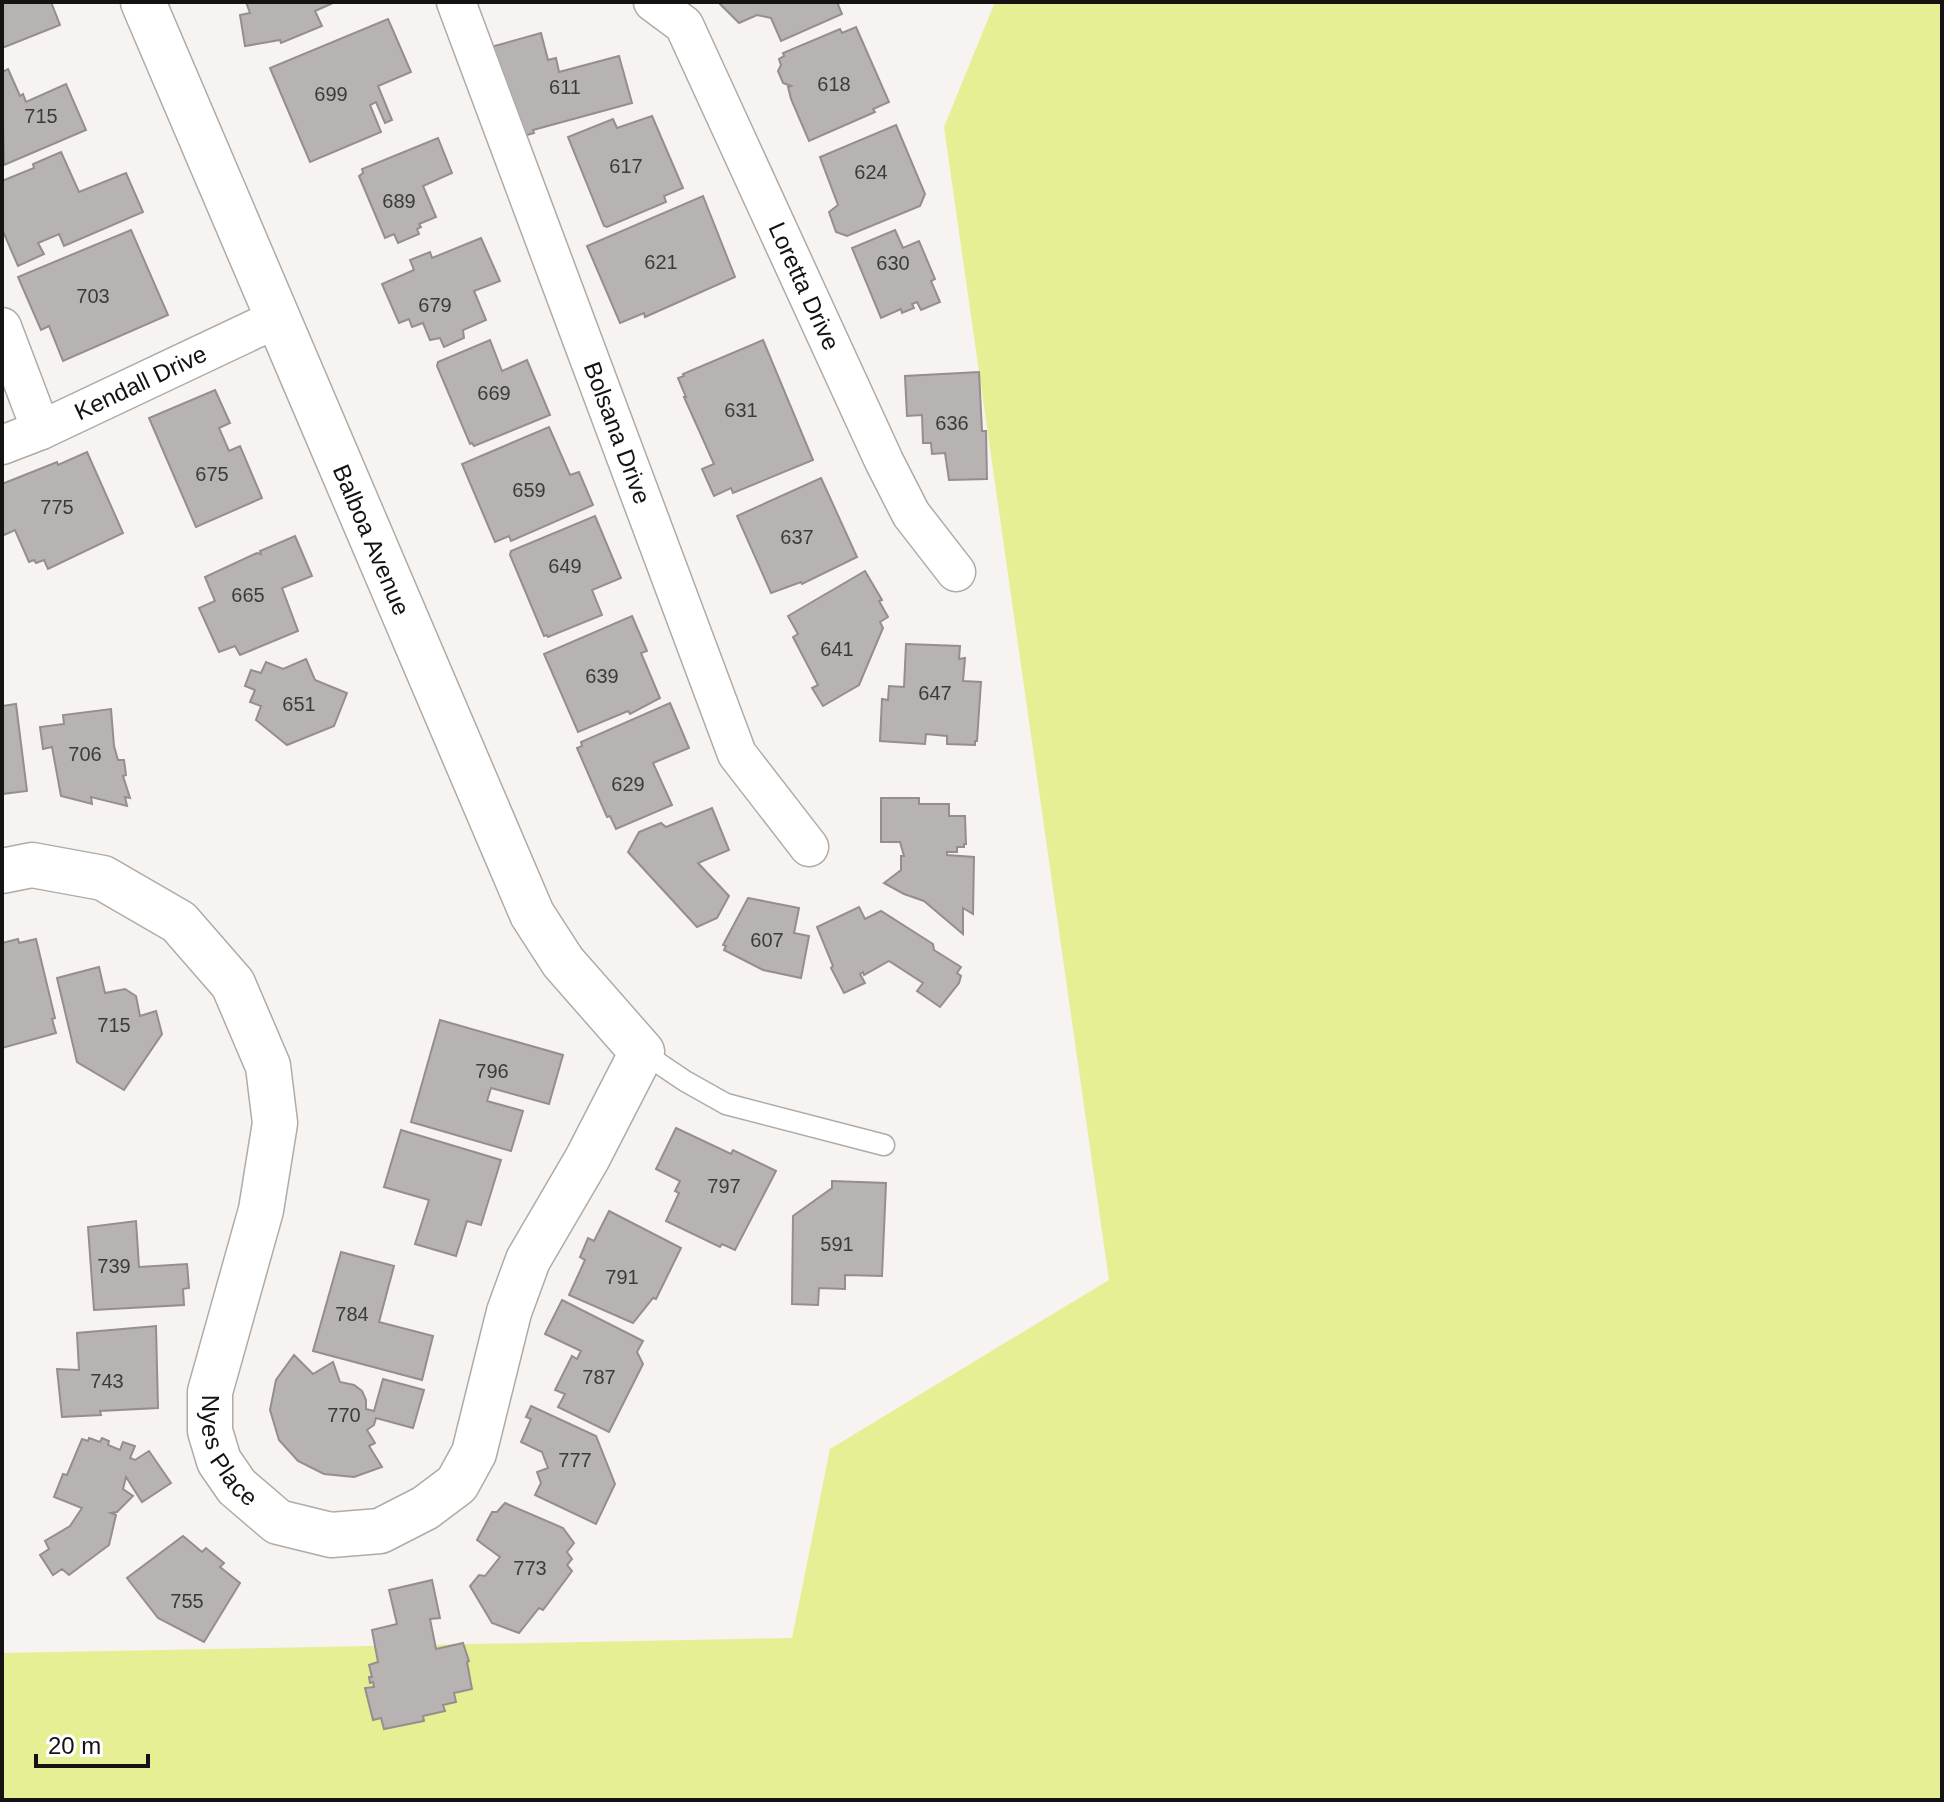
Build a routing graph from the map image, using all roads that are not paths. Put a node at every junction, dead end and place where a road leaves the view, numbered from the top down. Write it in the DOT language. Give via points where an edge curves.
graph roads {
  1 [pos="143,2"];
  2 [pos="653,2"];
  3 [pos="466,5"];
  4 [pos="278,318"];
  5 [pos="2,327"];
  6 [pos="41,430"];
  7 [pos="2,445"];
  8 [pos="956,572"];
  9 [pos="809,847"];
  10 [pos="2,871"];
  11 [pos="642,1052"];
  12 [pos="884,1145"];
  1 -- 4 [label="street, Balboa Avenue"];
  2 -- 8 [label="street, Loretta Drive" via="684,25 884,461 911,514"];
  3 -- 9 [label="street, Bolsana Drive" via="737,754"];
  4 -- 6 [label="street, Kendall Drive"];
  4 -- 11 [label="street, Balboa Avenue" via="532,914 563,962"];
  5 -- 6 [label="street"];
  6 -- 7 [label="street, Kendall Drive"];
  10 -- 11 [label="street, Nyes Place" via="32,865 103,878 179,922 233,984 268,1066 273,1137 261,1210 210,1392 210,1431 219,1461 237,1487 278,1522 331,1535 380,1531 457,1484 474,1453 509,1312 528,1260"];
  11 -- 12 [label="lane" via="726,1104"];
}
